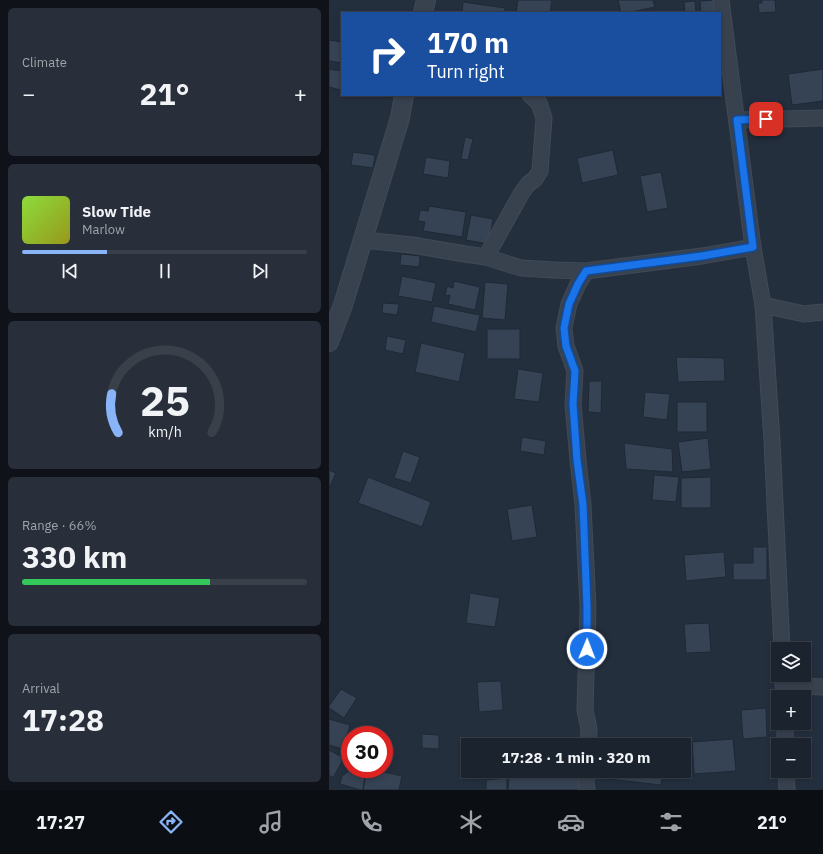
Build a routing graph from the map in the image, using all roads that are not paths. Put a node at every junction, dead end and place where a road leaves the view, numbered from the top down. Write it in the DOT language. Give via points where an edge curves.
graph roads {
  1 [pos="426,0"];
  2 [pos="721,0"];
  3 [pos="423,12"];
  4 [pos="404,96"];
  5 [pos="531,96"];
  6 [pos="823,118"];
  7 [pos="737,120"];
  8 [pos="363,240"];
  9 [pos="753,247"];
  10 [pos="486,258"];
  11 [pos="586,271"];
  12 [pos="763,305"];
  13 [pos="823,312"];
  14 [pos="329,342"];
  15 [pos="782,642"];
  16 [pos="783,686"];
  17 [pos="823,687"];
  18 [pos="588,738"];
  19 [pos="586,778"];
  20 [pos="786,778"];
  21 [pos="587,790"];
  22 [pos="787,790"];
  1 -- 3 [label="street"];
  2 -- 7 [label="street"];
  4 -- 8 [label="street" via="400,118"];
  5 -- 10 [label="street" via="539,103 544,118 540,170 521,194"];
  6 -- 7 [label="street"];
  7 -- 9 [label="street"];
  8 -- 10 [label="street" via="412,245"];
  8 -- 14 [label="street"];
  9 -- 11 [label="street"];
  9 -- 12 [label="street"];
  10 -- 11 [label="street" via="521,268"];
  11 -- 18 [label="street" via="569,304 564,328 566,346 575,371 573,404 583,505 587,607 585,710"];
  12 -- 13 [label="street" via="804,314"];
  12 -- 15 [label="street"];
  16 -- 17 [label="street"];
  19 -- 21 [label="street"];
  20 -- 22 [label="street"];
}
